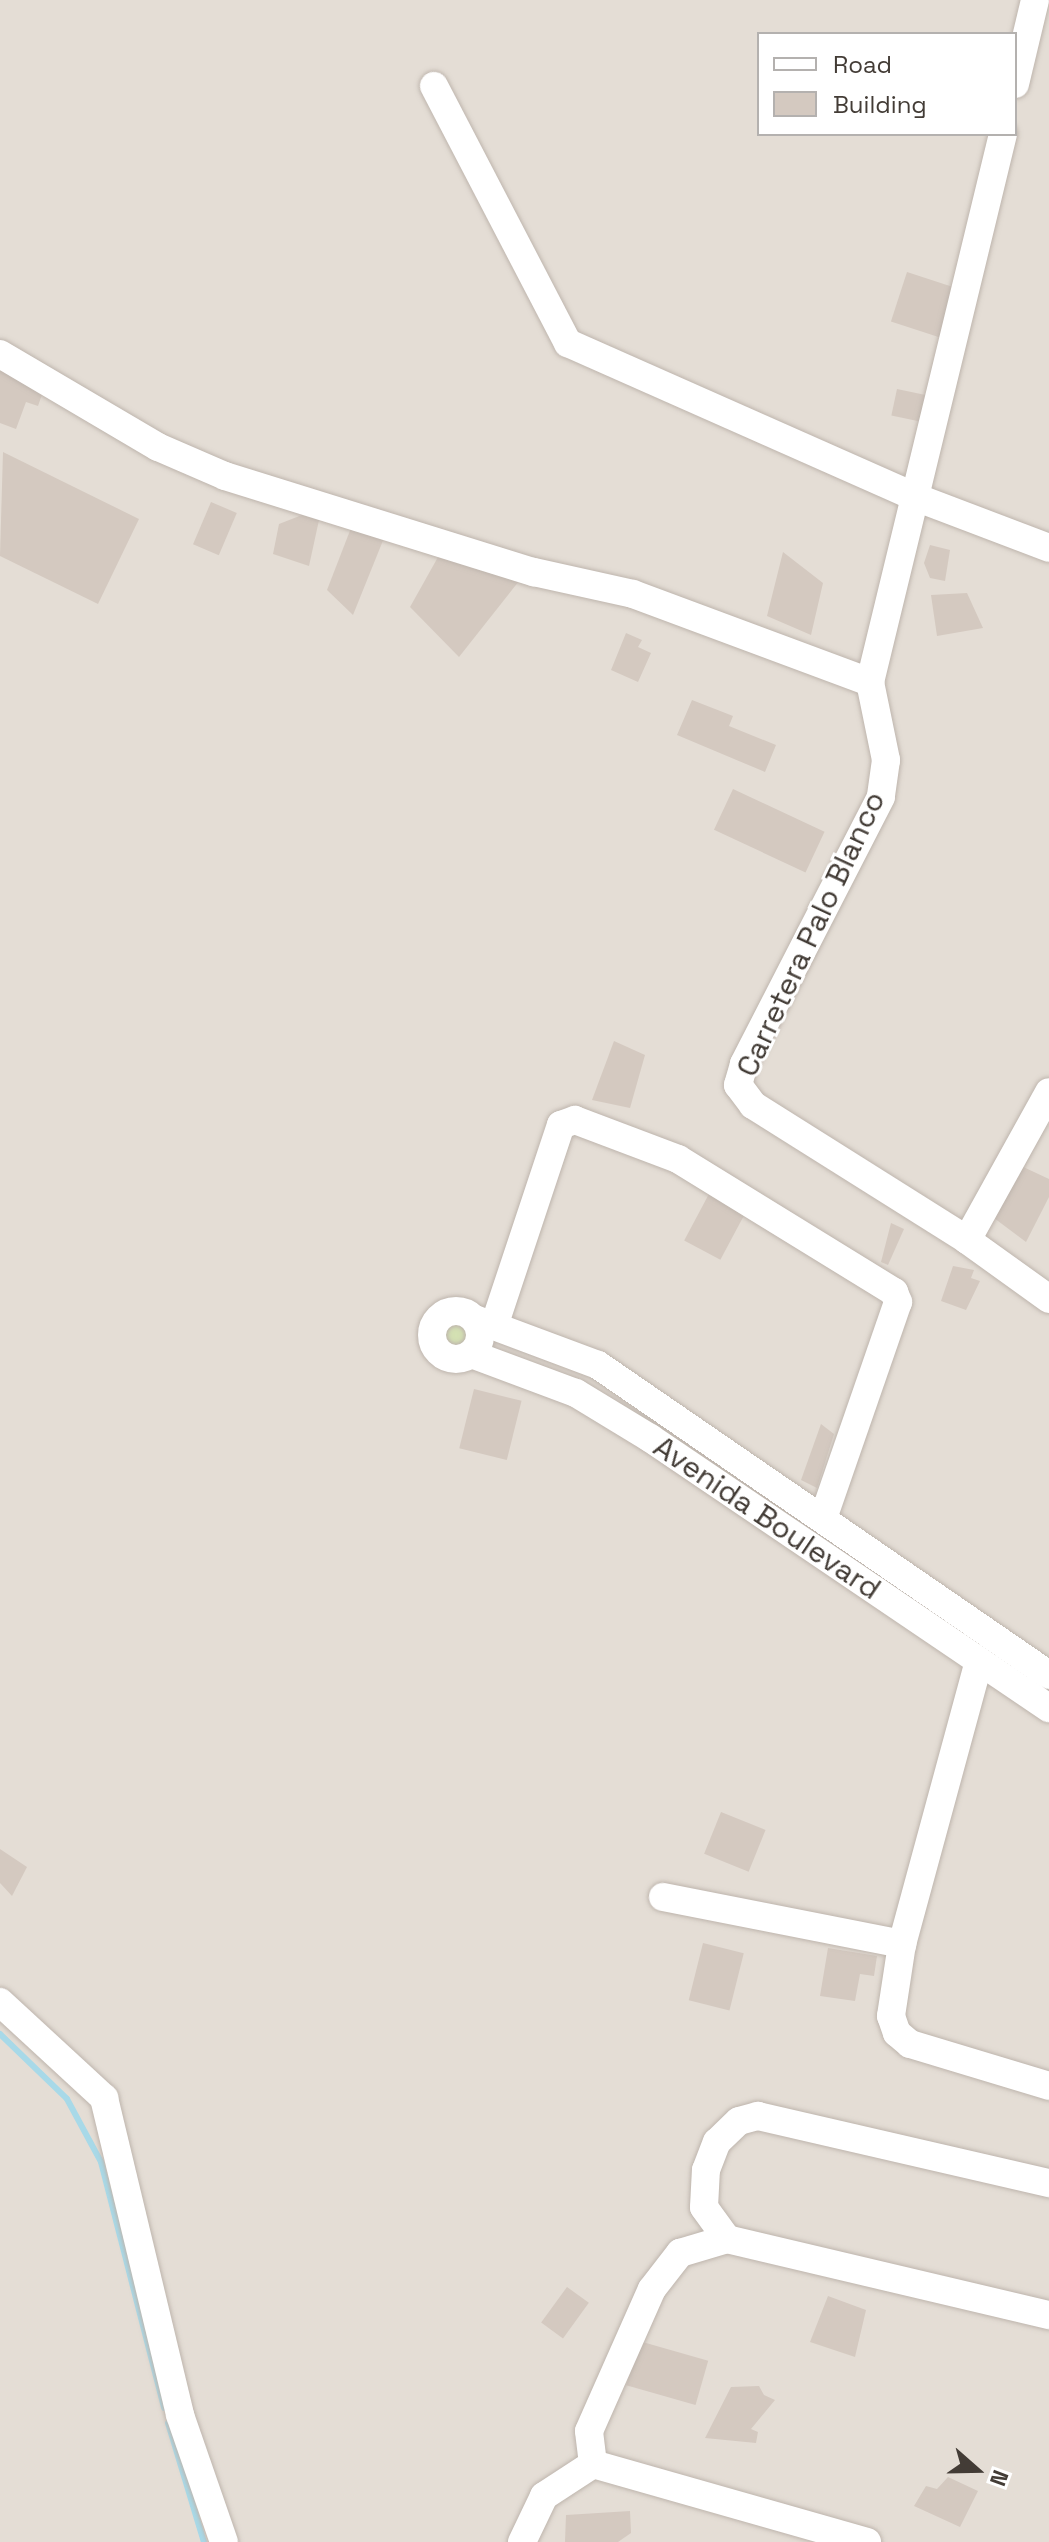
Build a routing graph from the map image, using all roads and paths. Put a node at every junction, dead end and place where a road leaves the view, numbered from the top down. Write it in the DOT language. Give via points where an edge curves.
graph roads {
  1 [pos="1035,0"];
  2 [pos="1017,76"];
  3 [pos="434,86"];
  4 [pos="1003,136"];
  5 [pos="0,354"];
  6 [pos="915,497"];
  7 [pos="1049,548"];
  8 [pos="870,682"];
  9 [pos="1049,1092"];
  10 [pos="967,1240"];
  11 [pos="1049,1299"];
  12 [pos="484,1323"];
  13 [pos="471,1354"];
  14 [pos="824,1516"];
  15 [pos="979,1661"];
  16 [pos="1049,1675"];
  17 [pos="1049,1708"];
  18 [pos="663,1897"];
  19 [pos="902,1944"];
  20 [pos="0,2002"];
  21 [pos="1049,2086"];
  22 [pos="1049,2183"];
  23 [pos="727,2239"];
  24 [pos="1049,2315"];
  25 [pos="593,2464"];
  26 [pos="224,2542"];
  27 [pos="522,2542"];
  28 [pos="867,2542"];
  1 -- 2 [label="street"];
  3 -- 6 [label="street" via="568,343"];
  4 -- 6 [label="street, Carretera Palo Blanco"];
  5 -- 8 [label="street" via="158,447 225,476 534,572 633,594"];
  6 -- 7 [label="street"];
  6 -- 8 [label="street, Carretera Palo Blanco"];
  8 -- 10 [label="street, Carretera Palo Blanco" via="886,760 881,797 750,1051 738,1085 753,1105"];
  9 -- 10 [label="street"];
  10 -- 11 [label="street, Carretera Palo Blanco"];
  12 -- 13 [label="street"];
  12 -- 13 [label="street" via="461,1311 446,1313 432,1332 441,1354 456,1359"];
  12 -- 14 [label="street, Avenida Boulevard" via="598,1365"];
  12 -- 14 [label="street" via="561,1125 575,1120 678,1159 894,1292 898,1302"];
  13 -- 15 [label="street, Avenida Boulevard" via="576,1393"];
  14 -- 16 [label="street, Avenida Boulevard"];
  15 -- 17 [label="street, Avenida Boulevard"];
  15 -- 19 [label="street"];
  18 -- 19 [label="street"];
  19 -- 21 [label="street" via="891,2016 897,2033 910,2044"];
  20 -- 26 [label="street" via="104,2098 180,2415"];
  22 -- 23 [label="street" via="758,2116 739,2121 717,2142 706,2170 704,2207"];
  23 -- 24 [label="street"];
  23 -- 25 [label="street" via="680,2253 652,2289 589,2431"];
  25 -- 27 [label="street" via="544,2496"];
  25 -- 28 [label="street"];
}
